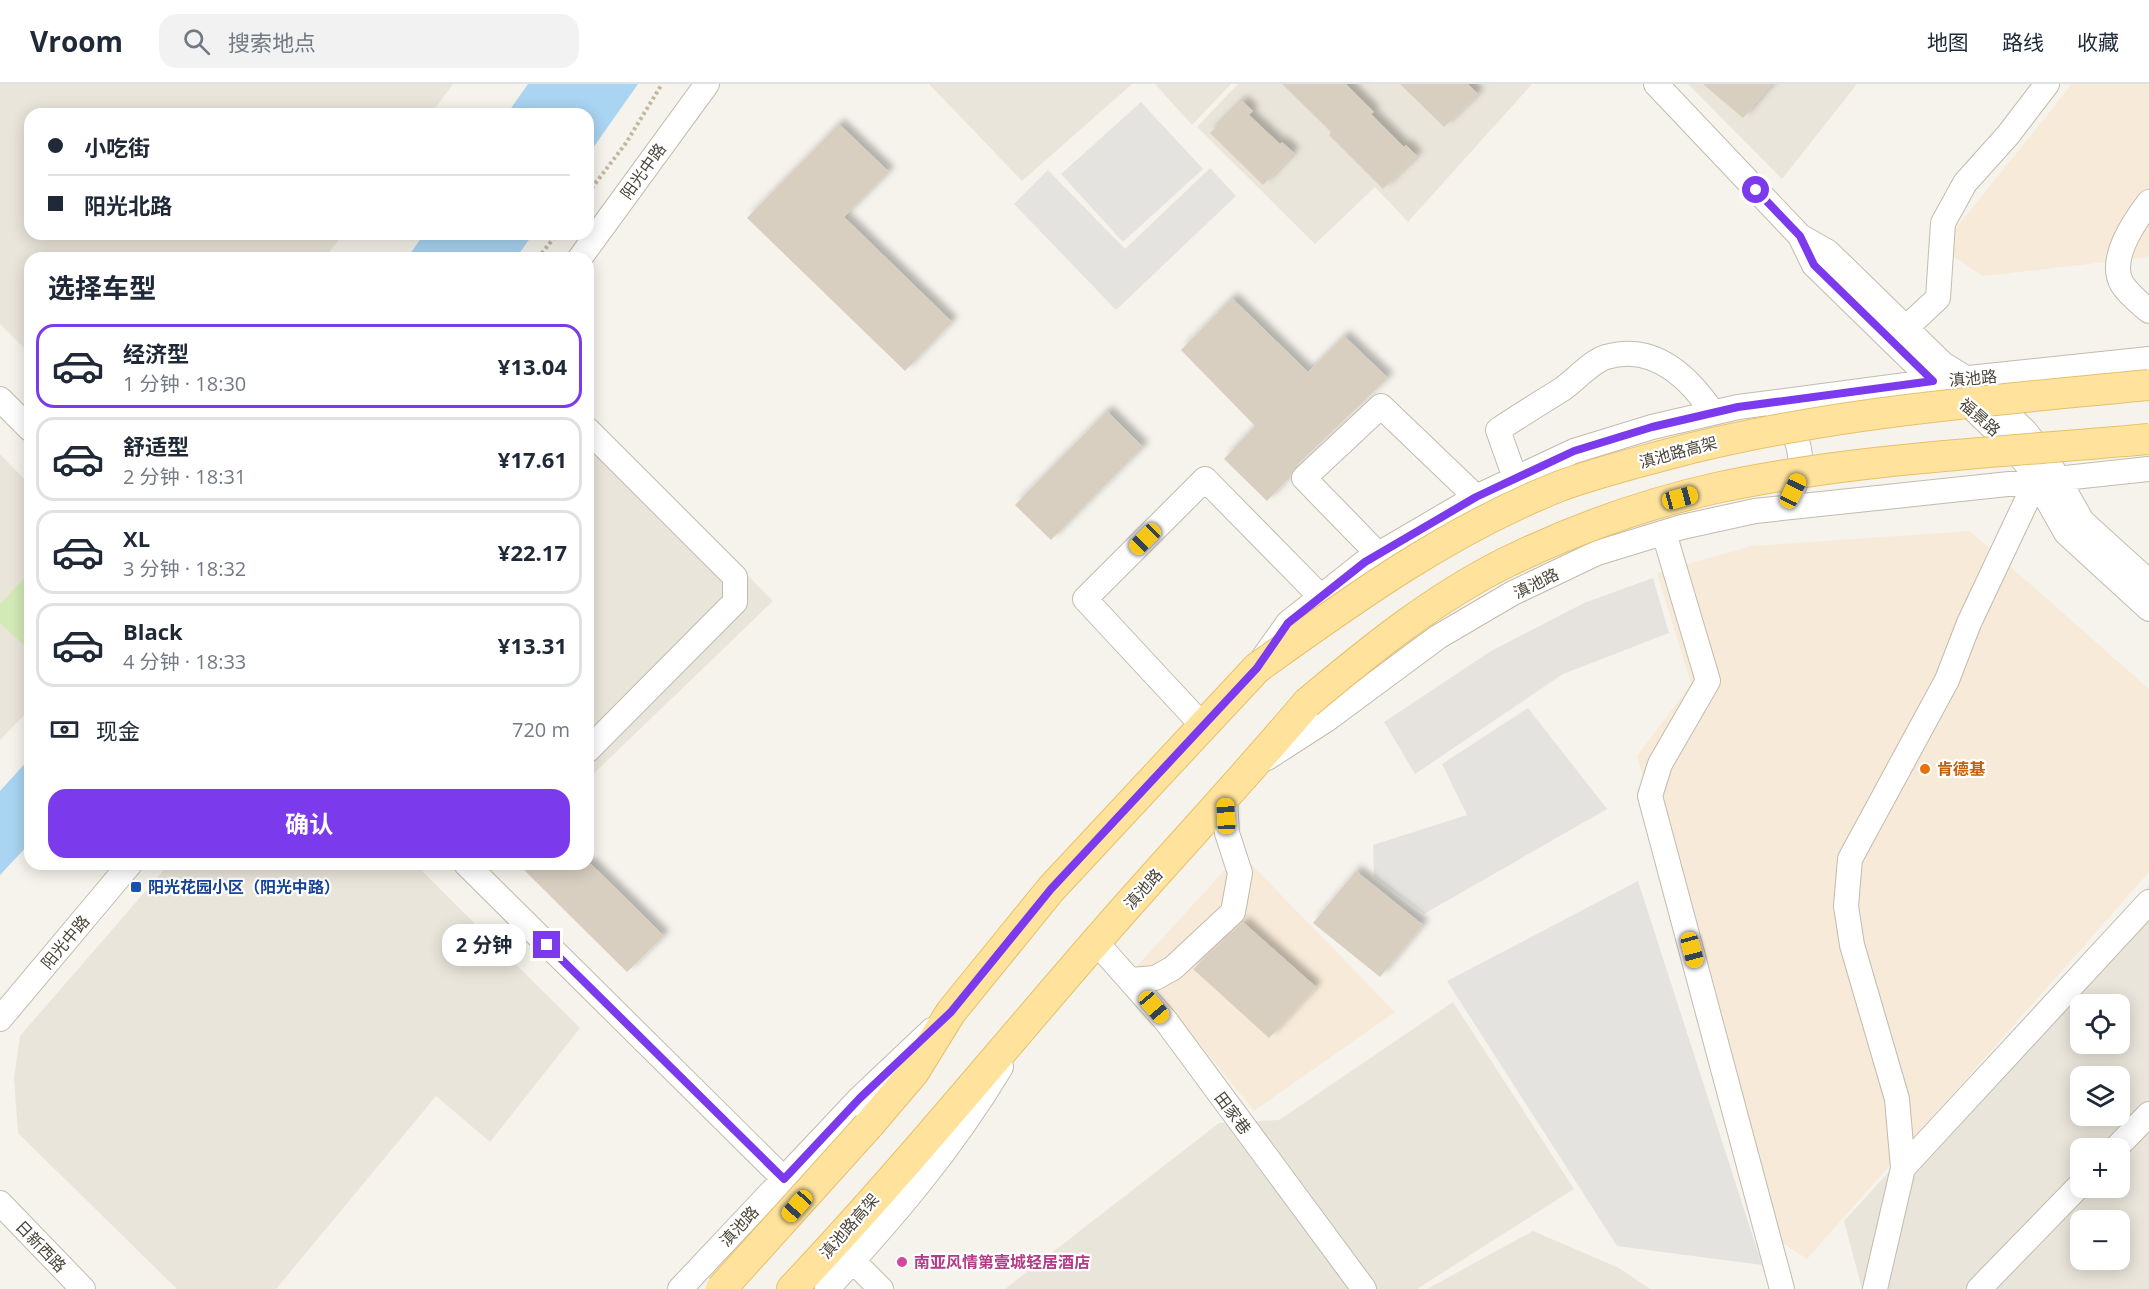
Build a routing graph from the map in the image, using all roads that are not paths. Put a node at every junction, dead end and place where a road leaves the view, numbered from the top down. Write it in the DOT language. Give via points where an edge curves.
graph roads {
  1 [pos="707,84"];
  2 [pos="1656,84"];
  3 [pos="2047,84"];
  4 [pos="2149,202"];
  5 [pos="1800,236"];
  6 [pos="594,239"];
  7 [pos="2149,311"];
  8 [pos="1906,328"];
  9 [pos="2149,359"];
  10 [pos="1966,378"];
  11 [pos="1933,381"];
  12 [pos="2149,385"];
  13 [pos="0,399"];
  14 [pos="1760,405"];
  15 [pos="1713,413"];
  16 [pos="24,423"];
  17 [pos="594,436"];
  18 [pos="2149,439"];
  19 [pos="2149,469"];
  20 [pos="1515,478"];
  21 [pos="2047,480"];
  22 [pos="1476,497"];
  23 [pos="1776,509"];
  24 [pos="1664,533"];
  25 [pos="1378,554"];
  26 [pos="2149,582"];
  27 [pos="1321,597"];
  28 [pos="2149,609"];
  29 [pos="1257,668"];
  30 [pos="1203,726"];
  31 [pos="594,744"];
  32 [pos="1253,768"];
  33 [pos="1225,799"];
  34 [pos="125,870"];
  35 [pos="474,870"];
  36 [pos="2149,902"];
  37 [pos="1096,942"];
  38 [pos="1131,980"];
  39 [pos="951,1012"];
  40 [pos="1035,1012"];
  41 [pos="0,1019"];
  42 [pos="2149,1114"];
  43 [pos="2126,1138"];
  44 [pos="906,1162"];
  45 [pos="1903,1168"];
  46 [pos="784,1179"];
  47 [pos="2070,1195"];
  48 [pos="0,1203"];
  49 [pos="853,1261"];
  50 [pos="82,1289"];
  51 [pos="680,1289"];
  52 [pos="721,1289"];
  53 [pos="792,1289"];
  54 [pos="827,1289"];
  55 [pos="881,1289"];
  56 [pos="1364,1289"];
  57 [pos="1782,1289"];
  58 [pos="1875,1289"];
  59 [pos="1979,1289"];
  1 -- 6 [label="street, 阳光中路"];
  2 -- 5 [label="street, 福景路"];
  3 -- 8 [label="street" via="1965,183 1943,224 1938,298"];
  4 -- 7 [label="street" via="2117,260 2123,286"];
  5 -- 8 [label="street, 福景路" via="1828,252"];
  5 -- 11 [label="street, 福景路" via="1814,265"];
  8 -- 10 [label="street, 福景路" via="1943,364"];
  9 -- 10 [label="street, 滇池路"];
  10 -- 11 [label="street, 滇池路"];
  10 -- 21 [label="street, 福景路" via="2025,431 2045,456"];
  11 -- 14 [label="street, 滇池路"];
  11 -- 21 [label="street, 福景路" via="1965,401"];
  12 -- 29 [label="main road, 滇池路高架, bridge" via="1778,427 1613,469 1560,486 1454,536 1381,581"];
  13 -- 16 [label="street"];
  14 -- 15 [label="street, 滇池路"];
  14 -- 23 [label="street" via="1788,424 1801,456 1798,480 1786,501"];
  15 -- 20 [label="street, 滇池路" via="1574,451"];
  15 -- 20 [label="street" via="1688,380 1653,357 1605,357 1498,430"];
  17 -- 31 [label="street" via="735,577 735,602"];
  18 -- 32 [label="main road, 滇池路, bridge" via="1806,473 1716,489 1574,533 1506,563 1435,605 1369,651 1307,703"];
  19 -- 21 [label="street, 滇池路"];
  20 -- 22 [label="street, 滇池路"];
  21 -- 23 [label="street, 滇池路"];
  21 -- 26 [label="street, 福景路" via="2082,521"];
  21 -- 28 [label="street, 福景路" via="2066,533"];
  21 -- 45 [label="street" via="1969,623 1947,680 1850,859 1846,906 1852,945 1897,1099"];
  22 -- 25 [label="street, 滇池路"];
  22 -- 25 [label="street" via="1381,406 1304,478"];
  23 -- 24 [label="street, 滇池路"];
  24 -- 32 [label="street, 滇池路" via="1597,553 1494,604 1438,637 1326,720"];
  24 -- 57 [label="street" via="1708,681 1660,764 1650,796"];
  25 -- 27 [label="street, 滇池路"];
  27 -- 29 [label="street, 滇池路" via="1288,623"];
  27 -- 30 [label="street" via="1205,479 1085,599"];
  29 -- 30 [label="main road, 滇池路"];
  30 -- 39 [label="main road, 滇池路" via="1051,889"];
  32 -- 33 [label="main road, 滇池路"];
  33 -- 37 [label="main road, 滇池路"];
  33 -- 38 [label="street" via="1227,833 1240,873 1233,912 1173,968 1155,978"];
  34 -- 41 [label="street, 阳光中路"];
  35 -- 46 [label="street"];
  36 -- 45 [label="street"];
  37 -- 38 [label="street, 田家巷"];
  37 -- 40 [label="main road, 滇池路"];
  38 -- 56 [label="street, 田家巷" via="1166,1021"];
  39 -- 46 [label="street, 滇池路" via="860,1098"];
  39 -- 52 [label="main road, 滇池路, bridge" via="914,1072"];
  40 -- 44 [label="main road, 滇池路"];
  40 -- 49 [label="street, 滇池路" via="968,1123"];
  42 -- 43 [label="street"];
  44 -- 53 [label="main road, 滇池路高架"];
  45 -- 58 [label="street"];
  46 -- 51 [label="street, 滇池路"];
  47 -- 59 [label="street"];
  48 -- 50 [label="street, 日新西路"];
  49 -- 54 [label="street, 滇池路"];
  49 -- 55 [label="street"];
}
